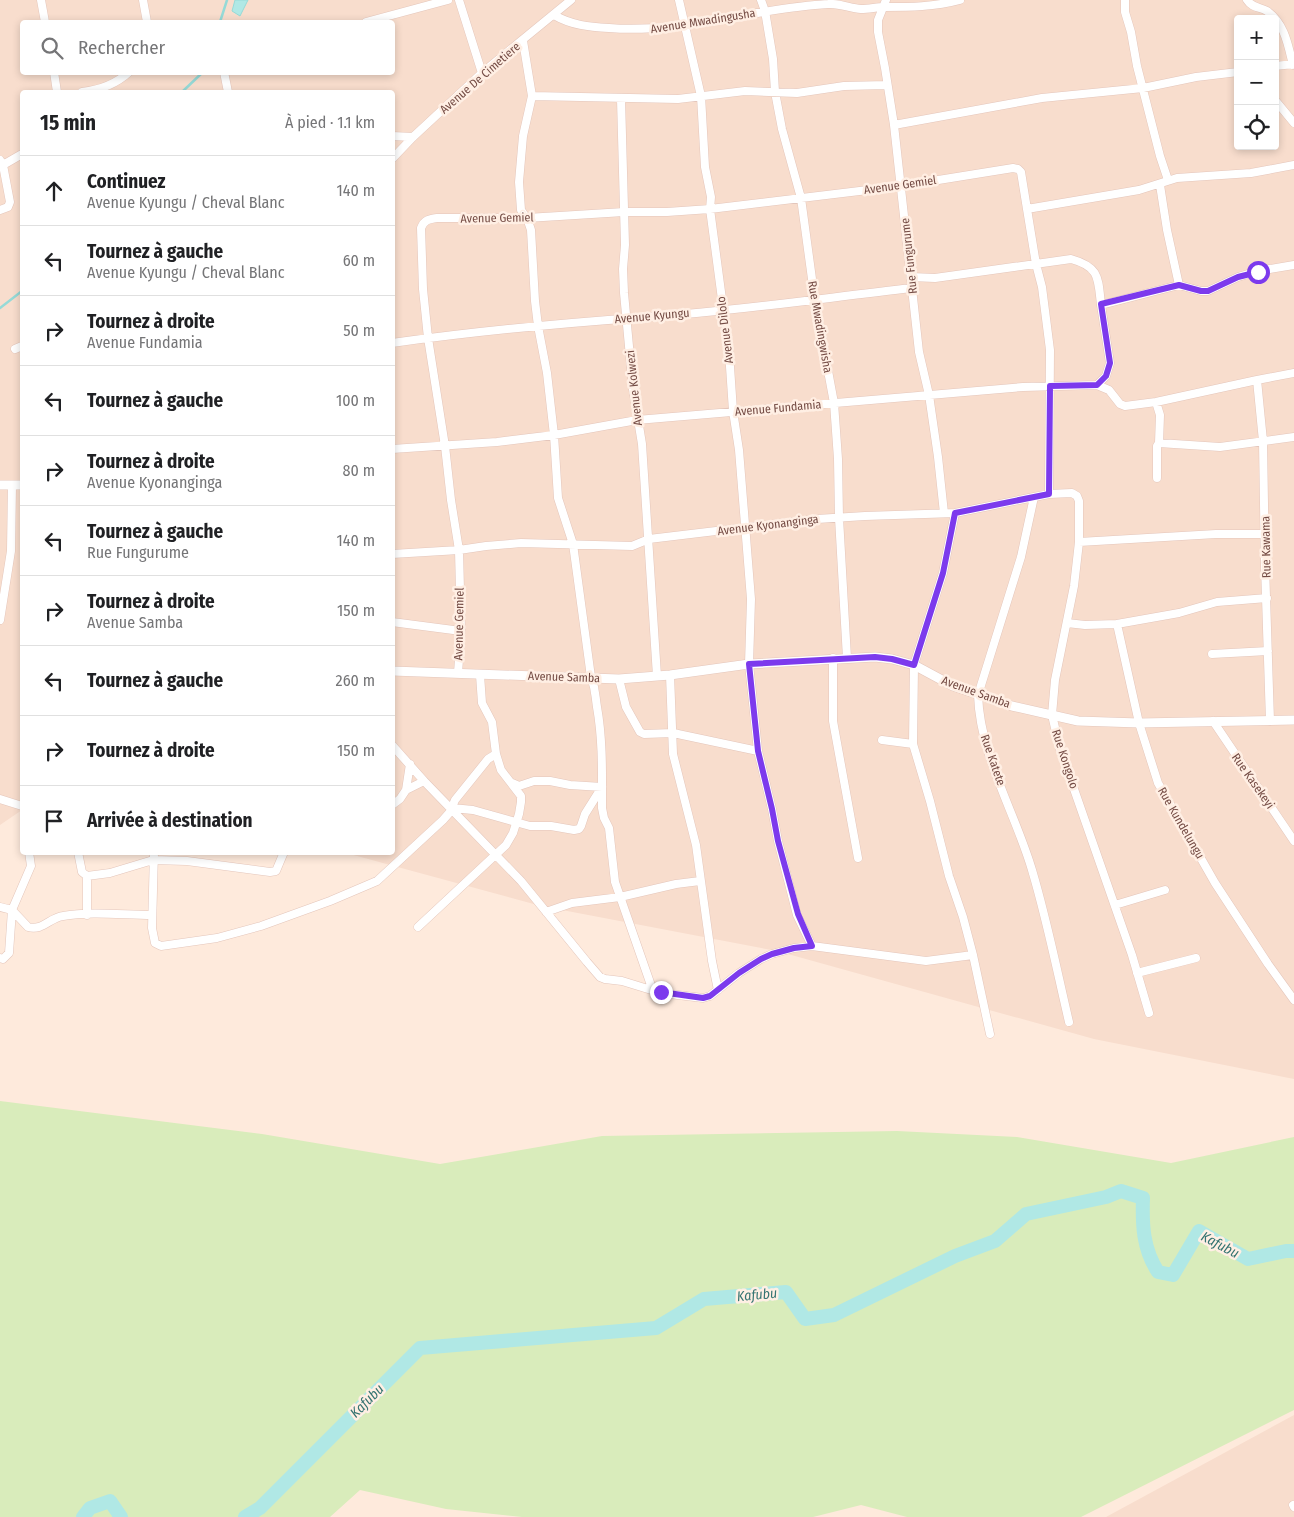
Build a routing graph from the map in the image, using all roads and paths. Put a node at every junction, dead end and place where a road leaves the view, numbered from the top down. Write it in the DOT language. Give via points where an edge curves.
graph roads {
  1 [pos="40,0"];
  2 [pos="143,0"];
  3 [pos="448,0"];
  4 [pos="459,0"];
  5 [pos="571,0"];
  6 [pos="679,0"];
  7 [pos="762,0"];
  8 [pos="960,0"];
  9 [pos="1125,0"];
  10 [pos="1247,0"];
  11 [pos="885,4"];
  12 [pos="913,4"];
  13 [pos="765,11"];
  14 [pos="554,15"];
  15 [pos="45,20"];
  16 [pos="146,20"];
  17 [pos="373,20"];
  18 [pos="686,26"];
  19 [pos="523,41"];
  20 [pos="1293,64"];
  21 [pos="1279,66"];
  22 [pos="482,73"];
  23 [pos="1234,73"];
  24 [pos="54,75"];
  25 [pos="125,75"];
  26 [pos="225,75"];
  27 [pos="887,84"];
  28 [pos="1143,88"];
  29 [pos="57,90"];
  30 [pos="98,90"];
  31 [pos="228,90"];
  32 [pos="775,92"];
  33 [pos="532,96"];
  34 [pos="701,96"];
  35 [pos="622,99"];
  36 [pos="1279,105"];
  37 [pos="1294,124"];
  38 [pos="894,125"];
  39 [pos="395,136"];
  40 [pos="413,138"];
  41 [pos="20,155"];
  42 [pos="395,156"];
  43 [pos="2,162"];
  44 [pos="1294,165"];
  45 [pos="1168,180"];
  46 [pos="1160,185"];
  47 [pos="901,186"];
  48 [pos="801,198"];
  49 [pos="710,209"];
  50 [pos="1028,209"];
  51 [pos="0,210"];
  52 [pos="624,212"];
  53 [pos="526,218"];
  54 [pos="1036,264"];
  55 [pos="1294,265"];
  56 [pos="911,277"];
  57 [pos="1179,285"];
  58 [pos="912,288"];
  59 [pos="815,301"];
  60 [pos="1101,304"];
  61 [pos="722,310"];
  62 [pos="627,318"];
  63 [pos="538,326"];
  64 [pos="428,338"];
  65 [pos="395,343"];
  66 [pos="1294,373"];
  67 [pos="1260,379"];
  68 [pos="1097,385"];
  69 [pos="1050,386"];
  70 [pos="929,395"];
  71 [pos="1156,402"];
  72 [pos="834,403"];
  73 [pos="733,411"];
  74 [pos="637,420"];
  75 [pos="554,435"];
  76 [pos="1294,437"];
  77 [pos="1263,441"];
  78 [pos="1159,443"];
  79 [pos="445,446"];
  80 [pos="395,449"];
  81 [pos="1157,478"];
  82 [pos="0,484"];
  83 [pos="12,485"];
  84 [pos="20,485"];
  85 [pos="1049,494"];
  86 [pos="1077,496"];
  87 [pos="1034,497"];
  88 [pos="955,513"];
  89 [pos="944,514"];
  90 [pos="839,518"];
  91 [pos="745,529"];
  92 [pos="1266,534"];
  93 [pos="649,539"];
  94 [pos="1079,542"];
  95 [pos="573,544"];
  96 [pos="459,550"];
  97 [pos="395,554"];
  98 [pos="1266,598"];
  99 [pos="0,620"];
  100 [pos="395,622"];
  101 [pos="1067,623"];
  102 [pos="1117,624"];
  103 [pos="461,631"];
  104 [pos="1268,651"];
  105 [pos="1212,654"];
  106 [pos="833,658"];
  107 [pos="847,658"];
  108 [pos="749,664"];
  109 [pos="914,665"];
  110 [pos="395,671"];
  111 [pos="458,674"];
  112 [pos="480,675"];
  113 [pos="670,675"];
  114 [pos="657,676"];
  115 [pos="591,677"];
  116 [pos="619,678"];
  117 [pos="978,695"];
  118 [pos="1052,715"];
  119 [pos="1294,720"];
  120 [pos="1212,721"];
  121 [pos="1270,721"];
  122 [pos="1138,723"];
  123 [pos="673,733"];
  124 [pos="882,740"];
  125 [pos="913,744"];
  126 [pos="395,748"];
  127 [pos="758,751"];
  128 [pos="496,754"];
  129 [pos="410,764"];
  130 [pos="424,781"];
  131 [pos="511,783"];
  132 [pos="602,786"];
  133 [pos="406,790"];
  134 [pos="0,799"];
  135 [pos="395,803"];
  136 [pos="20,805"];
  137 [pos="452,808"];
  138 [pos="516,823"];
  139 [pos="1294,841"];
  140 [pos="29,855"];
  141 [pos="79,855"];
  142 [pos="283,855"];
  143 [pos="153,856"];
  144 [pos="496,856"];
  145 [pos="858,858"];
  146 [pos="87,876"];
  147 [pos="700,882"];
  148 [pos="1164,890"];
  149 [pos="620,897"];
  150 [pos="1115,905"];
  151 [pos="0,907"];
  152 [pos="12,910"];
  153 [pos="546,912"];
  154 [pos="87,915"];
  155 [pos="152,915"];
  156 [pos="418,927"];
  157 [pos="812,946"];
  158 [pos="973,954"];
  159 [pos="0,958"];
  160 [pos="1196,958"];
  161 [pos="1137,973"];
  162 [pos="653,990"];
  163 [pos="718,990"];
  164 [pos="1294,1000"];
  165 [pos="1149,1013"];
  166 [pos="1069,1022"];
  167 [pos="990,1034"];
  1 -- 15 [label="street"];
  2 -- 16 [label="street"];
  3 -- 17 [label="street"];
  4 -- 22 [label="street"];
  5 -- 14 [label="street, Avenue De Cimetiere"];
  6 -- 18 [label="street, Avenue Dilolo"];
  7 -- 13 [label="street, Rue Mwadingwisha"];
  8 -- 12 [label="street, Avenue Mwadingusha" via="933,6"];
  9 -- 28 [label="street"];
  10 -- 20 [label="street" via="1275,18 1283,29"];
  11 -- 12 [label="street, Avenue Mwadingusha"];
  11 -- 13 [label="street, Avenue Mwadingusha" via="860,9 830,4"];
  11 -- 27 [label="street, Rue Fungurume" via="878,20 878,32"];
  13 -- 18 [label="street, Avenue Mwadingusha"];
  13 -- 32 [label="street, Rue Mwadingwisha"];
  14 -- 18 [label="street, Avenue Mwadingusha" via="588,27 631,30"];
  14 -- 19 [label="street, Avenue De Cimetiere"];
  18 -- 34 [label="street, Avenue Dilolo"];
  19 -- 22 [label="street, Avenue De Cimetiere"];
  19 -- 33 [label="street"];
  20 -- 21 [label="street"];
  22 -- 40 [label="street, Avenue De Cimetiere"];
  23 -- 28 [label="street"];
  24 -- 29 [label="street"];
  25 -- 30 [label="street"];
  26 -- 31 [label="street"];
  27 -- 32 [label="street"];
  27 -- 38 [label="street, Rue Fungurume"];
  28 -- 38 [label="street" via="1042,98"];
  28 -- 45 [label="street"];
  32 -- 34 [label="street" via="745,91"];
  32 -- 48 [label="street, Rue Mwadingwisha"];
  33 -- 35 [label="street"];
  33 -- 53 [label="street" via="522,144 519,182 521,210"];
  34 -- 35 [label="street"];
  34 -- 49 [label="street, Avenue Dilolo"];
  35 -- 52 [label="street, Avenue Kolwezi"];
  36 -- 37 [label="street"];
  38 -- 47 [label="street, Rue Fungurume"];
  39 -- 40 [label="street"];
  40 -- 42 [label="street, Avenue De Cimetiere"];
  41 -- 43 [label="street"];
  43 -- 51 [label="street" via="10,202 8,207"];
  44 -- 45 [label="street" via="1252,173"];
  45 -- 46 [label="street"];
  46 -- 50 [label="street"];
  46 -- 57 [label="street"];
  47 -- 48 [label="street, Avenue Gemiel"];
  47 -- 50 [label="street, Avenue Gemiel" via="1013,168 1021,172"];
  47 -- 56 [label="street, Rue Fungurume"];
  48 -- 49 [label="street, Avenue Gemiel"];
  48 -- 59 [label="street, Rue Mwadingwisha"];
  49 -- 52 [label="street, Avenue Gemiel"];
  49 -- 61 [label="street, Avenue Dilolo"];
  50 -- 54 [label="street"];
  52 -- 53 [label="street, Avenue Gemiel"];
  52 -- 62 [label="street, Avenue Kolwezi" via="623,269"];
  53 -- 63 [label="street" via="531,230"];
  53 -- 64 [label="street, Avenue Gemiel" via="438,218 423,222 423,289"];
  54 -- 56 [label="street" via="935,278"];
  54 -- 60 [label="street" via="1071,259 1088,265 1097,276"];
  54 -- 69 [label="street" via="1050,350"];
  55 -- 57 [label="street" via="1238,277 1208,291"];
  56 -- 58 [label="street, Rue Fungurume"];
  57 -- 60 [label="street"];
  58 -- 59 [label="street, Avenue Kyungu"];
  58 -- 70 [label="street, Rue Fungurume" via="919,352"];
  59 -- 61 [label="street, Avenue Kyungu"];
  59 -- 72 [label="street, Rue Mwadingwisha"];
  60 -- 68 [label="street" via="1110,363 1106,376"];
  61 -- 62 [label="street, Avenue Kyungu"];
  61 -- 73 [label="street, Avenue Dilolo"];
  62 -- 63 [label="street, Avenue Kyungu"];
  62 -- 74 [label="street, Avenue Kolwezi"];
  63 -- 64 [label="street, Avenue Kyungu"];
  63 -- 75 [label="street"];
  64 -- 65 [label="street, Avenue Kyungu"];
  64 -- 79 [label="street, Avenue Gemiel"];
  66 -- 67 [label="street"];
  67 -- 71 [label="street"];
  67 -- 77 [label="street, Rue Kawama"];
  68 -- 69 [label="street, Avenue Fundamia"];
  68 -- 71 [label="street" via="1109,390 1125,406"];
  69 -- 70 [label="street, Avenue Fundamia"];
  69 -- 85 [label="street"];
  70 -- 72 [label="street, Avenue Fundamia"];
  70 -- 89 [label="street, Rue Fungurume"];
  71 -- 78 [label="street" via="1160,415"];
  72 -- 73 [label="street, Avenue Fundamia"];
  72 -- 90 [label="street, Rue Mwadingwisha"];
  73 -- 74 [label="street, Avenue Fundamia"];
  73 -- 91 [label="street, Avenue Dilolo"];
  74 -- 75 [label="street, Avenue Fundamia"];
  74 -- 93 [label="street, Avenue Kolwezi" via="642,444"];
  75 -- 79 [label="street, Avenue Fundamia"];
  75 -- 95 [label="street" via="558,498"];
  76 -- 77 [label="street"];
  77 -- 78 [label="street" via="1220,447"];
  77 -- 92 [label="street, Rue Kawama"];
  78 -- 81 [label="street"];
  79 -- 80 [label="street, Avenue Fundamia"];
  79 -- 96 [label="street, Avenue Gemiel"];
  82 -- 83 [label="street"];
  83 -- 84 [label="street"];
  83 -- 99 [label="street" via="11,551"];
  85 -- 86 [label="street, Avenue Kyonanginga" via="1072,493"];
  85 -- 87 [label="street, Avenue Kyonanginga"];
  86 -- 94 [label="street, Rue Kongolo" via="1080,501"];
  87 -- 88 [label="street, Avenue Kyonanginga"];
  87 -- 117 [label="street, Rue Katete" via="1021,557"];
  88 -- 89 [label="street, Avenue Kyonanginga"];
  88 -- 109 [label="street" via="943,573"];
  89 -- 90 [label="street, Avenue Kyonanginga"];
  90 -- 91 [label="street, Avenue Kyonanginga"];
  90 -- 107 [label="street, Rue Mwadingwisha"];
  91 -- 93 [label="street, Avenue Kyonanginga"];
  91 -- 108 [label="street, Avenue Dilolo" via="751,599"];
  92 -- 94 [label="street"];
  92 -- 98 [label="street, Rue Kawama"];
  93 -- 95 [label="street, Avenue Kyonanginga" via="632,546"];
  93 -- 114 [label="street, Avenue Kolwezi"];
  94 -- 101 [label="street, Rue Kongolo"];
  95 -- 96 [label="street, Avenue Kyonanginga" via="521,543"];
  95 -- 115 [label="street"];
  96 -- 97 [label="street, Avenue Kyonanginga"];
  96 -- 103 [label="street, Avenue Gemiel"];
  98 -- 102 [label="street" via="1217,602 1179,614"];
  98 -- 104 [label="street, Rue Kawama"];
  100 -- 103 [label="street"];
  101 -- 102 [label="street"];
  101 -- 118 [label="street, Rue Kongolo" via="1055,680"];
  102 -- 122 [label="street, Rue Kundelungu"];
  103 -- 111 [label="street, Avenue Gemiel"];
  104 -- 105 [label="street"];
  104 -- 121 [label="street, Rue Kawama"];
  106 -- 107 [label="street, Avenue Samba"];
  106 -- 108 [label="street, Avenue Samba"];
  106 -- 145 [label="street" via="833,721"];
  107 -- 109 [label="street, Avenue Samba" via="875,657"];
  108 -- 113 [label="street, Avenue Samba"];
  108 -- 127 [label="street, Avenue Dilolo"];
  109 -- 117 [label="street, Avenue Samba"];
  109 -- 125 [label="street"];
  110 -- 111 [label="street, Avenue Samba"];
  111 -- 112 [label="street, Avenue Samba"];
  112 -- 115 [label="street, Avenue Samba"];
  112 -- 128 [label="street" via="482,702 492,722"];
  113 -- 114 [label="street, Avenue Samba"];
  113 -- 123 [label="street"];
  114 -- 116 [label="street, Avenue Samba"];
  115 -- 116 [label="street, Avenue Samba"];
  115 -- 132 [label="street" via="600,721"];
  116 -- 123 [label="street" via="626,707 640,732"];
  117 -- 118 [label="street, Avenue Samba"];
  117 -- 166 [label="street, Rue Katete" via="985,741 1032,869"];
  118 -- 122 [label="street, Avenue Samba" via="1078,721"];
  118 -- 150 [label="street, Rue Kongolo" via="1060,749"];
  119 -- 121 [label="street, Avenue Samba"];
  120 -- 121 [label="street, Avenue Samba"];
  120 -- 122 [label="street, Avenue Samba"];
  120 -- 139 [label="street, Rue Kasekeyi"];
  122 -- 164 [label="street, Rue Kundelungu" via="1158,783 1167,799 1215,883"];
  123 -- 127 [label="street"];
  123 -- 147 [label="street" via="673,754 696,845"];
  124 -- 125 [label="street"];
  125 -- 158 [label="street" via="948,876"];
  126 -- 129 [label="street"];
  127 -- 157 [label="street, Avenue Dilolo" via="798,914"];
  128 -- 131 [label="street" via="500,770"];
  128 -- 137 [label="street" via="488,759"];
  129 -- 130 [label="street"];
  129 -- 133 [label="street"];
  130 -- 133 [label="street"];
  130 -- 137 [label="street"];
  131 -- 132 [label="street" via="519,786 534,781 550,781"];
  131 -- 138 [label="street" via="522,802"];
  132 -- 138 [label="street" via="578,829"];
  132 -- 149 [label="street" via="602,808 609,828 615,882"];
  133 -- 135 [label="street"];
  134 -- 136 [label="street"];
  137 -- 138 [label="street" via="473,810"];
  137 -- 144 [label="street"];
  137 -- 155 [label="street" via="436,828 377,881 261,926 217,938 161,946 153,937"];
  138 -- 144 [label="street" via="506,845"];
  140 -- 152 [label="street" via="31,866"];
  141 -- 146 [label="street" via="82,872"];
  142 -- 143 [label="street" via="276,871 270,872"];
  143 -- 146 [label="street" via="110,873"];
  143 -- 155 [label="street"];
  144 -- 153 [label="street"];
  144 -- 156 [label="street"];
  146 -- 154 [label="street"];
  147 -- 149 [label="street"];
  147 -- 163 [label="street"];
  148 -- 150 [label="street"];
  149 -- 153 [label="street" via="572,904"];
  149 -- 162 [label="street"];
  150 -- 161 [label="street, Rue Kongolo"];
  151 -- 152 [label="street"];
  152 -- 154 [label="street" via="31,928 63,916"];
  152 -- 159 [label="street" via="9,953"];
  153 -- 162 [label="street" via="600,977"];
  154 -- 155 [label="street"];
  157 -- 158 [label="street" via="926,961"];
  157 -- 163 [label="street" via="766,957"];
  158 -- 167 [label="street"];
  160 -- 161 [label="street"];
  161 -- 165 [label="street, Rue Kongolo"];
  162 -- 163 [label="street" via="703,998"];
}
